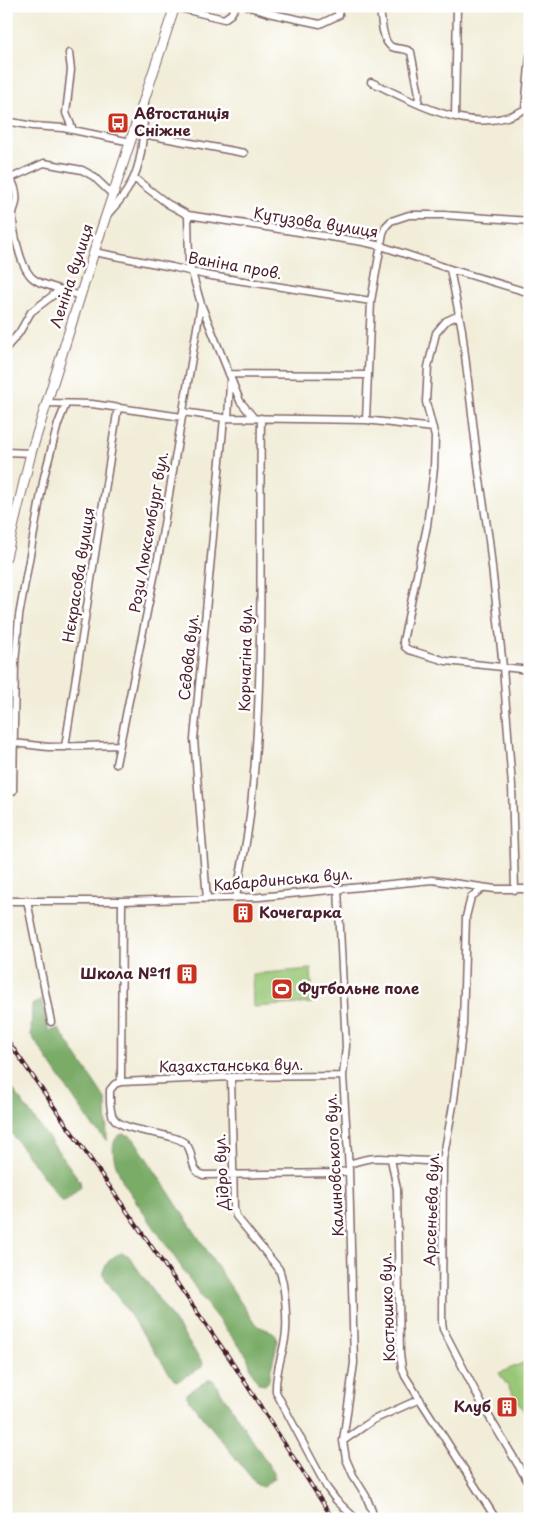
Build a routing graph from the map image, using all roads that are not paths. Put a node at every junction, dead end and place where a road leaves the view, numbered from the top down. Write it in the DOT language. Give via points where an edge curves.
graph roads {
  1 [pos="236,6"];
  2 [pos="247,6"];
  3 [pos="336,6"];
  4 [pos="380,6"];
  5 [pos="457,6"];
  6 [pos="175,7"];
  7 [pos="268,9"];
  8 [pos="69,53"];
  9 [pos="530,56"];
  10 [pos="372,82"];
  11 [pos="146,95"];
  12 [pos="418,104"];
  13 [pos="455,118"];
  14 [pos="6,121"];
  15 [pos="73,130"];
  16 [pos="143,134"];
  17 [pos="131,142"];
  18 [pos="244,153"];
  19 [pos="9,176"];
  20 [pos="134,178"];
  21 [pos="113,196"];
  22 [pos="188,215"];
  23 [pos="106,216"];
  24 [pos="530,221"];
  25 [pos="381,246"];
  26 [pos="94,252"];
  27 [pos="450,269"];
  28 [pos="192,272"];
  29 [pos="530,289"];
  30 [pos="60,290"];
  31 [pos="530,294"];
  32 [pos="80,296"];
  33 [pos="371,301"];
  34 [pos="201,304"];
  35 [pos="459,314"];
  36 [pos="6,348"];
  37 [pos="368,375"];
  38 [pos="230,377"];
  39 [pos="47,403"];
  40 [pos="66,404"];
  41 [pos="118,407"];
  42 [pos="183,414"];
  43 [pos="226,418"];
  44 [pos="257,418"];
  45 [pos="366,420"];
  46 [pos="433,428"];
  47 [pos="6,452"];
  48 [pos="31,453"];
  49 [pos="6,557"];
  50 [pos="503,667"];
  51 [pos="530,670"];
  52 [pos="14,744"];
  53 [pos="120,745"];
  54 [pos="65,747"];
  55 [pos="116,764"];
  56 [pos="13,791"];
  57 [pos="483,888"];
  58 [pos="338,889"];
  59 [pos="530,889"];
  60 [pos="515,890"];
  61 [pos="236,897"];
  62 [pos="207,899"];
  63 [pos="6,900"];
  64 [pos="27,900"];
  65 [pos="122,901"];
  66 [pos="51,1022"];
  67 [pos="343,1076"];
  68 [pos="231,1077"];
  69 [pos="121,1082"];
  70 [pos="391,1159"];
  71 [pos="444,1160"];
  72 [pos="349,1167"];
  73 [pos="233,1174"];
  74 [pos="420,1400"];
  75 [pos="343,1440"];
  76 [pos="530,1485"];
  77 [pos="356,1519"];
  78 [pos="372,1519"];
  79 [pos="496,1519"];
  1 -- 6 [label="street" via="224,19"];
  2 -- 7 [label="street"];
  3 -- 7 [label="street" via="339,15 320,24"];
  4 -- 12 [label="street" via="384,37 389,46 406,48 411,52"];
  5 -- 13 [label="street"];
  6 -- 11 [label="main road, Леніна вулиця"];
  8 -- 15 [label="street" via="71,70 66,113"];
  9 -- 13 [label="street" via="525,109 503,118"];
  10 -- 12 [label="street"];
  11 -- 16 [label="street"];
  11 -- 17 [label="main road, Леніна вулиця"];
  12 -- 13 [label="street"];
  14 -- 15 [label="street"];
  15 -- 17 [label="street"];
  16 -- 18 [label="street"];
  16 -- 20 [label="street"];
  17 -- 21 [label="main road, Леніна вулиця"];
  19 -- 21 [label="street" via="44,163 82,170"];
  19 -- 30 [label="street" via="17,201 13,213 15,230 25,268 35,281"];
  20 -- 22 [label="street, Кутузова вулиця"];
  20 -- 23 [label="street"];
  21 -- 23 [label="main road, Леніна вулиця"];
  22 -- 25 [label="street, Кутузова вулиця"];
  22 -- 28 [label="street" via="188,252"];
  23 -- 26 [label="main road, Леніна вулиця"];
  24 -- 25 [label="street" via="409,215 390,221"];
  25 -- 27 [label="street, Кутузова вулиця"];
  25 -- 33 [label="street"];
  26 -- 28 [label="street, Ваніна пров."];
  26 -- 32 [label="main road, Леніна вулиця"];
  27 -- 31 [label="street, Кутузова вулиця"];
  27 -- 35 [label="street"];
  28 -- 33 [label="street, Ваніна пров."];
  28 -- 34 [label="street"];
  29 -- 31 [label="street"];
  30 -- 32 [label="street"];
  30 -- 36 [label="street" via="31,312"];
  32 -- 39 [label="main road, Леніна вулиця"];
  33 -- 37 [label="street"];
  34 -- 38 [label="street"];
  34 -- 42 [label="street, Рози Люксембург вул."];
  35 -- 46 [label="street" via="439,328 433,342 425,389"];
  35 -- 50 [label="street"];
  37 -- 38 [label="street"];
  37 -- 45 [label="street"];
  38 -- 43 [label="street, Сєдова вул."];
  38 -- 44 [label="street" via="240,400"];
  39 -- 40 [label="street"];
  39 -- 48 [label="main road, Леніна вулиця"];
  40 -- 41 [label="street"];
  40 -- 52 [label="street" via="44,477 19,616"];
  41 -- 42 [label="street"];
  41 -- 54 [label="street, Нєкрасова вулиця"];
  42 -- 43 [label="street"];
  42 -- 53 [label="street, Рози Люксембург вул."];
  43 -- 44 [label="street"];
  43 -- 62 [label="street, Сєдова вул." via="194,739"];
  44 -- 45 [label="street"];
  44 -- 61 [label="street, Корчагіна вул." via="256,753 250,816"];
  45 -- 46 [label="street"];
  46 -- 50 [label="street" via="434,468 427,526 405,647 446,661"];
  47 -- 48 [label="street"];
  48 -- 49 [label="main road, Леніна вулиця"];
  50 -- 51 [label="street"];
  50 -- 60 [label="street" via="512,786"];
  52 -- 54 [label="street"];
  52 -- 56 [label="street"];
  53 -- 54 [label="street"];
  53 -- 55 [label="street, Рози Люксембург вул."];
  57 -- 58 [label="street, Кабардинська вул." via="432,880"];
  57 -- 60 [label="street, Кабардинська вул."];
  57 -- 71 [label="street, Арсеньєва вул." via="471,897 466,917 463,1025"];
  58 -- 61 [label="street, Кабардинська вул." via="286,896"];
  58 -- 67 [label="street, Калиновського вул." via="346,1046"];
  59 -- 60 [label="street, Кабардинська вул."];
  61 -- 62 [label="street, Кабардинська вул."];
  62 -- 65 [label="street, Кабардинська вул."];
  63 -- 64 [label="street, Кабардинська вул."];
  64 -- 65 [label="street, Кабардинська вул."];
  64 -- 66 [label="street"];
  65 -- 69 [label="street"];
  67 -- 68 [label="street, Казахстанська вул."];
  67 -- 72 [label="street, Калиновського вул."];
  68 -- 69 [label="street, Казахстанська вул."];
  68 -- 73 [label="street, Дідро вул."];
  69 -- 73 [label="street" via="110,1090 115,1119 128,1126 184,1142 189,1147 197,1173"];
  70 -- 71 [label="street" via="417,1162"];
  70 -- 72 [label="street" via="362,1160"];
  70 -- 74 [label="street, Костюшко вул." via="396,1189 400,1354 405,1376"];
  71 -- 76 [label="street, Арсеньєва вул." via="443,1329 484,1408"];
  72 -- 73 [label="street" via="338,1174"];
  72 -- 75 [label="street, Калиновського вул." via="354,1363"];
  73 -- 77 [label="street, Дідро вул." via="236,1216 279,1269 283,1280 286,1333 275,1377 276,1392 323,1480 336,1500"];
  74 -- 75 [label="street" via="373,1420"];
  74 -- 79 [label="street, Костюшко вул."];
  75 -- 78 [label="street" via="346,1459 366,1496"];
}
